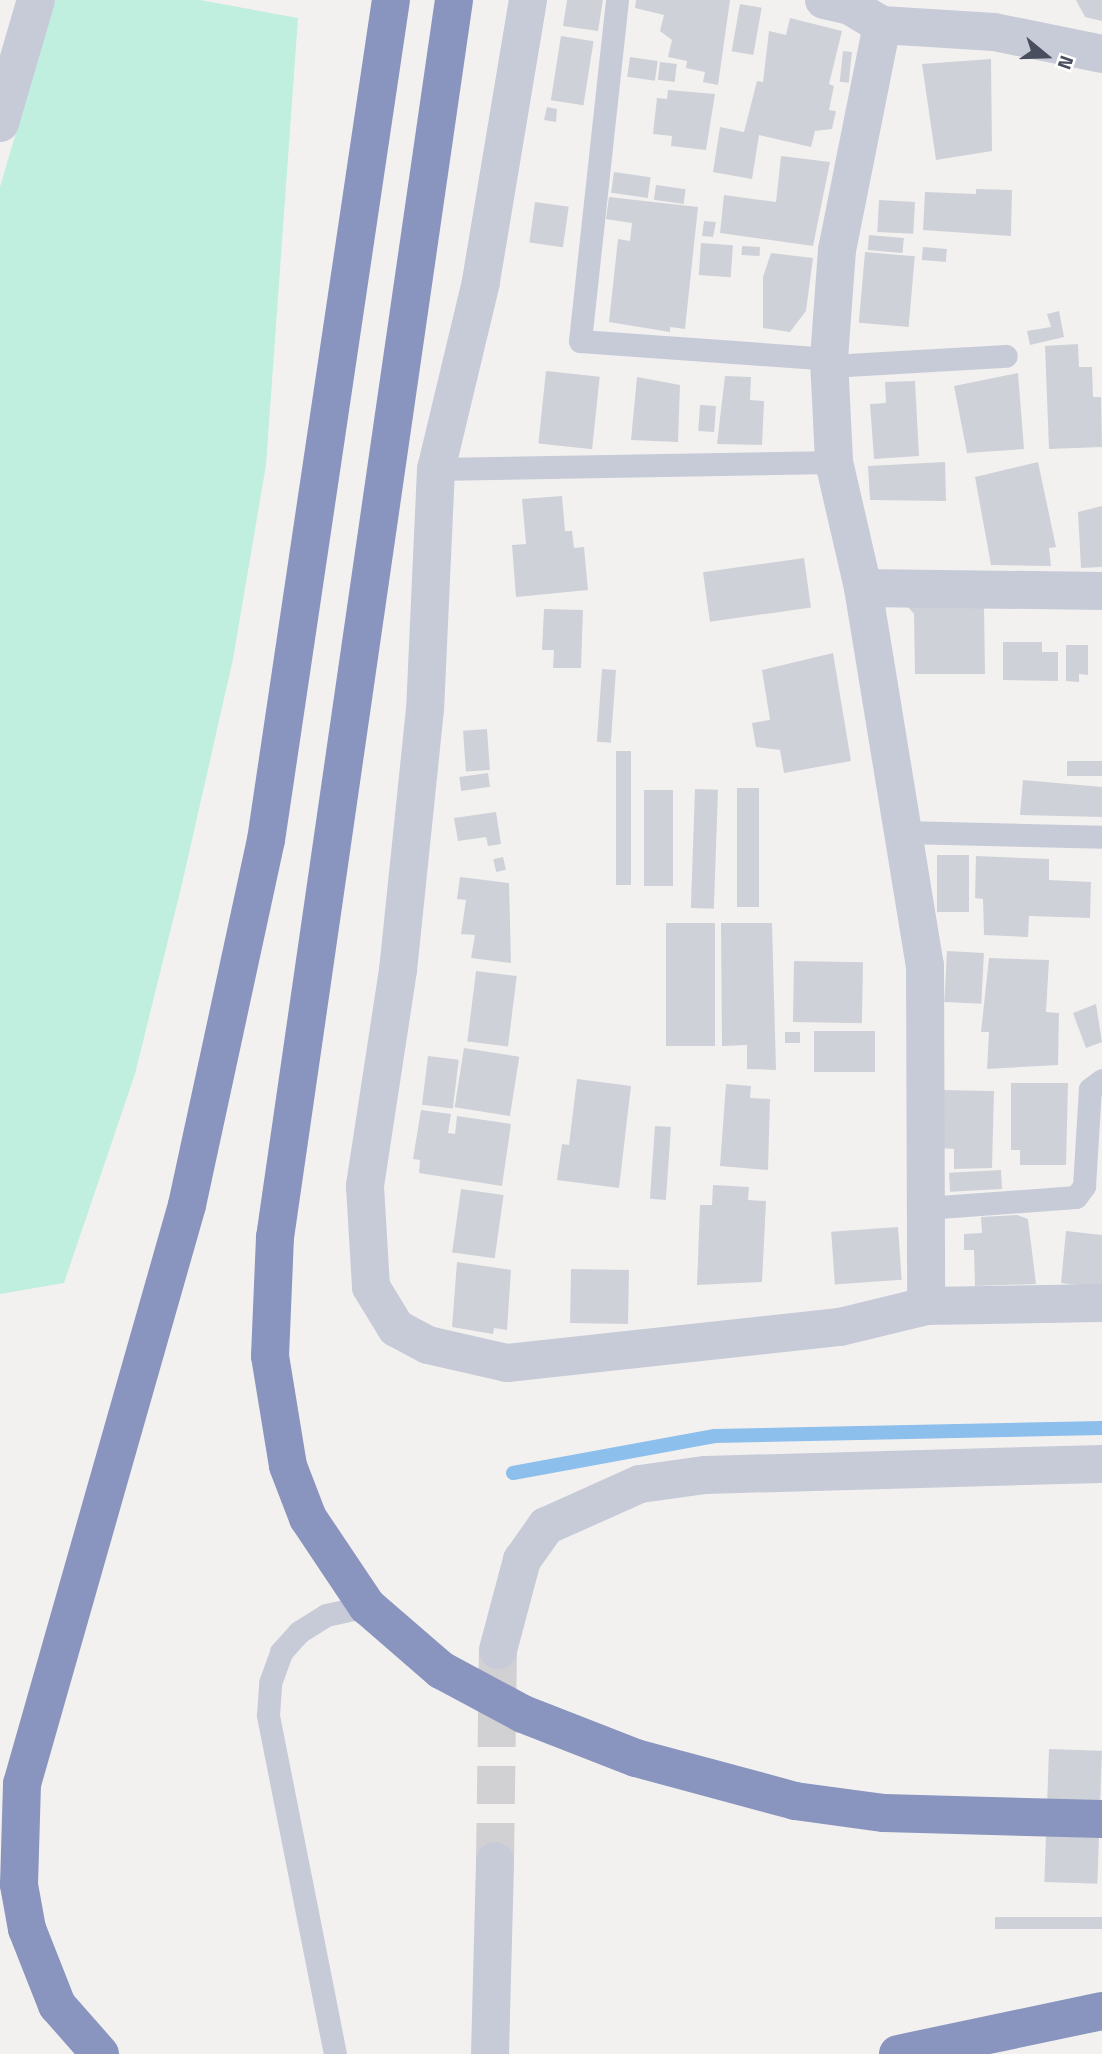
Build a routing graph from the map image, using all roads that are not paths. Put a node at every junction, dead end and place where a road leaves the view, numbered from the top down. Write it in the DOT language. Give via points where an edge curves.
graph roads {
  1 [pos="36,0"];
  2 [pos="391,0"];
  3 [pos="454,0"];
  4 [pos="528,0"];
  5 [pos="617,0"];
  6 [pos="851,8"];
  7 [pos="946,15"];
  8 [pos="1102,54"];
  9 [pos="0,123"];
  10 [pos="1006,356"];
  11 [pos="830,363"];
  12 [pos="834,462"];
  13 [pos="436,469"];
  14 [pos="863,588"];
  15 [pos="1102,591"];
  16 [pos="903,832"];
  17 [pos="1102,837"];
  18 [pos="1102,1080"];
  19 [pos="926,1208"];
  20 [pos="1102,1303"];
  21 [pos="926,1306"];
  22 [pos="1102,1464"];
  23 [pos="368,1606"];
  24 [pos="498,1650"];
  25 [pos="1102,1819"];
  26 [pos="495,1861"];
  27 [pos="1102,2011"];
  28 [pos="100,2054"];
  29 [pos="335,2054"];
  30 [pos="491,2054"];
  31 [pos="898,2054"];
  1 -- 9 [label="street"];
  2 -- 28 [label="highway" via="266,840 187,1205 22,1784 19,1885 27,1929 57,2005"];
  3 -- 23 [label="highway" via="344,726 324,925 270,1297 275,1410 288,1466 308,1518"];
  4 -- 13 [label="street" via="481,282"];
  5 -- 11 [label="lane" via="580,341"];
  6 -- 7 [label="street"];
  6 -- 11 [label="street"];
  7 -- 8 [label="street" via="994,32"];
  10 -- 11 [label="lane"];
  11 -- 12 [label="street"];
  12 -- 13 [label="lane"];
  12 -- 14 [label="street"];
  13 -- 21 [label="street" via="425,709 398,970 365,1186 372,1287 396,1328 428,1345 507,1363 840,1326"];
  14 -- 15 [label="street"];
  14 -- 16 [label="street"];
  16 -- 17 [label="lane"];
  16 -- 19 [label="street" via="925,965"];
  18 -- 19 [label="lane" via="1090,1089 1084,1185 1076,1196"];
  19 -- 21 [label="street"];
  20 -- 21 [label="street"];
  22 -- 24 [label="street" via="705,1475 640,1484 547,1526 522,1560"];
  23 -- 25 [label="highway" via="441,1670 479,1693 636,1758 837,1808"];
  23 -- 29 [label="lane" via="326,1615 299,1632 281,1653 270,1683 268,1715"];
  26 -- 30 [label="street"];
  27 -- 31 [label="highway"];
}
